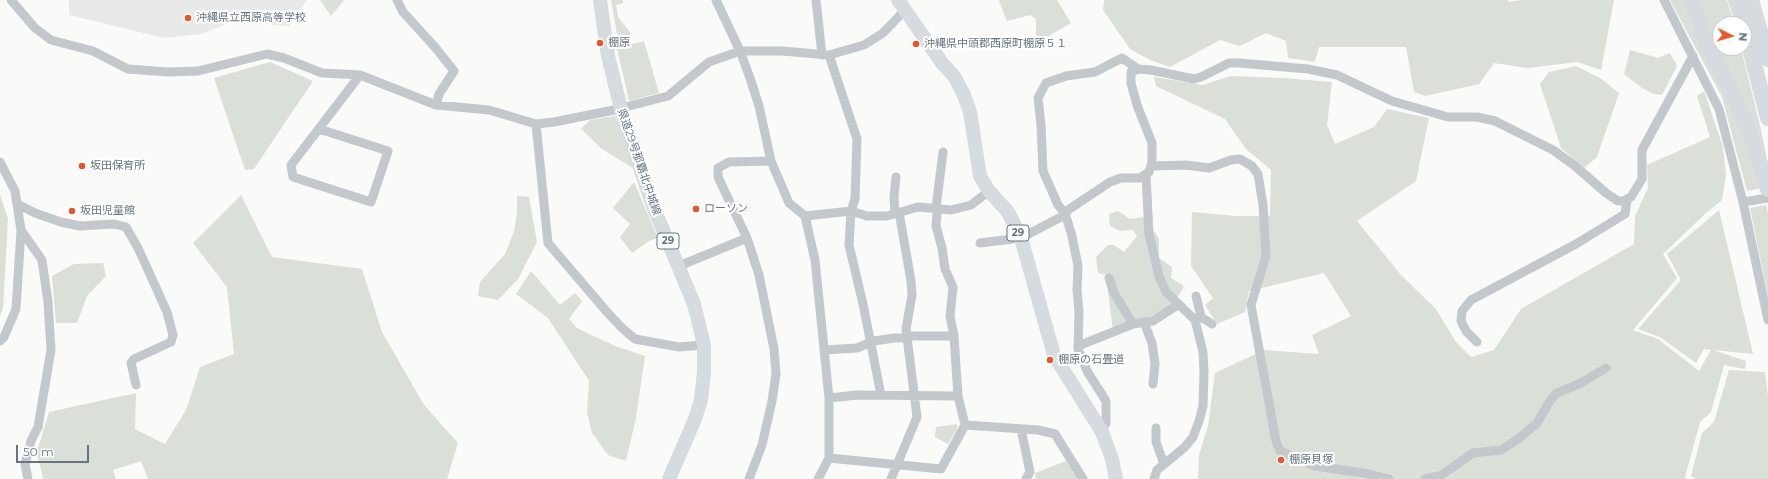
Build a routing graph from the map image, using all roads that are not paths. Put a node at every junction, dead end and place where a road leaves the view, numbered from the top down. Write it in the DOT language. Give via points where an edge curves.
graph roads {
  1 [pos="11,0"];
  2 [pos="397,0"];
  3 [pos="600,0"];
  4 [pos="716,0"];
  5 [pos="816,0"];
  6 [pos="1664,0"];
  7 [pos="1692,0"];
  8 [pos="1736,0"];
  9 [pos="1751,0"];
  10 [pos="902,5"];
  11 [pos="1741,16"];
  12 [pos="740,51"];
  13 [pos="825,55"];
  14 [pos="1693,56"];
  15 [pos="1752,56"];
  16 [pos="1768,59"];
  17 [pos="1138,69"];
  18 [pos="360,76"];
  19 [pos="436,105"];
  20 [pos="621,109"];
  21 [pos="1768,118"];
  22 [pos="536,124"];
  23 [pos="319,129"];
  24 [pos="943,152"];
  25 [pos="771,161"];
  26 [pos="0,162"];
  27 [pos="1151,166"];
  28 [pos="1146,175"];
  29 [pos="896,177"];
  30 [pos="1768,189"];
  31 [pos="989,191"];
  32 [pos="1768,198"];
  33 [pos="1627,200"];
  34 [pos="1743,202"];
  35 [pos="17,204"];
  36 [pos="936,208"];
  37 [pos="851,211"];
  38 [pos="897,212"];
  39 [pos="1064,213"];
  40 [pos="805,216"];
  41 [pos="22,230"];
  42 [pos="747,238"];
  43 [pos="1021,238"];
  44 [pos="980,243"];
  45 [pos="678,266"];
  46 [pos="1109,278"];
  47 [pos="1196,296"];
  48 [pos="1179,304"];
  49 [pos="1198,318"];
  50 [pos="1768,320"];
  51 [pos="1144,322"];
  52 [pos="1133,324"];
  53 [pos="1212,324"];
  54 [pos="954,336"];
  55 [pos="907,337"];
  56 [pos="0,341"];
  57 [pos="1477,342"];
  58 [pos="870,343"];
  59 [pos="704,345"];
  60 [pos="1078,346"];
  61 [pos="824,350"];
  62 [pos="1606,368"];
  63 [pos="1153,384"];
  64 [pos="136,386"];
  65 [pos="881,395"];
  66 [pos="914,395"];
  67 [pos="958,396"];
  68 [pos="829,398"];
  69 [pos="965,425"];
  70 [pos="1156,428"];
  71 [pos="1021,430"];
  72 [pos="1102,432"];
  73 [pos="830,458"];
  74 [pos="898,464"];
  75 [pos="1164,464"];
  76 [pos="28,479"];
  77 [pos="669,479"];
  78 [pos="749,479"];
  79 [pos="818,479"];
  80 [pos="891,479"];
  81 [pos="1026,479"];
  82 [pos="1084,479"];
  83 [pos="1116,479"];
  84 [pos="1154,479"];
  85 [pos="1389,479"];
  86 [pos="1425,479"];
  1 -- 18 [label="street" via="35,28 51,40 93,51 128,69 198,71 267,54 322,73"];
  2 -- 19 [label="street" via="403,12 454,71 439,94"];
  3 -- 20 [label="main road, 県道29号那覇北中城線 / 29" via="608,56"];
  4 -- 12 [label="street"];
  5 -- 13 [label="street"];
  6 -- 14 [label="street"];
  7 -- 30 [label="highway" via="1703,36 1750,133"];
  8 -- 11 [label="highway"];
  9 -- 16 [label="highway"];
  10 -- 13 [label="street" via="883,33 864,45"];
  10 -- 31 [label="main road, 29" via="954,76 964,95 970,112 980,176"];
  12 -- 13 [label="street"];
  12 -- 20 [label="street" via="709,62 668,96"];
  12 -- 25 [label="street" via="759,106"];
  13 -- 37 [label="street" via="857,139 855,199"];
  14 -- 33 [label="street" via="1642,150 1642,179 1632,197"];
  14 -- 34 [label="street" via="1720,109"];
  15 -- 21 [label="highway"];
  17 -- 27 [label="street" via="1131,72 1131,83 1152,143"];
  17 -- 33 [label="street" via="1194,78 1229,63 1246,63 1308,69 1337,75 1392,100 1448,117 1477,117 1495,121 1553,150 1618,201"];
  17 -- 39 [label="street" via="1122,58 1095,72 1066,76 1046,83 1038,98 1043,170"];
  18 -- 19 [label="street"];
  18 -- 23 [label="street"];
  19 -- 22 [label="street" via="490,110"];
  20 -- 22 [label="street"];
  20 -- 45 [label="main road, 県道29号那覇北中城線 / 29" via="653,206"];
  22 -- 59 [label="street" via="548,243 622,328 635,339 679,347"];
  23 -- 23 [label="street" via="291,165 292,177 371,202 388,151"];
  24 -- 36 [label="street"];
  25 -- 40 [label="street" via="789,203"];
  25 -- 42 [label="street" via="729,162 718,168 718,177"];
  26 -- 35 [label="street" via="15,191"];
  27 -- 28 [label="street"];
  27 -- 85 [label="street" via="1186,165 1209,168 1240,159 1252,166 1258,174 1263,205 1266,256 1251,305 1280,451 1315,466"];
  28 -- 39 [label="street" via="1110,182"];
  28 -- 48 [label="street" via="1149,234 1153,255 1166,292"];
  29 -- 38 [label="street" via="894,197"];
  31 -- 36 [label="street" via="972,205 951,210"];
  31 -- 43 [label="main road, 29" via="1008,212"];
  32 -- 34 [label="street"];
  33 -- 57 [label="street" via="1625,214 1576,244 1471,300 1462,311 1461,321 1466,331"];
  34 -- 50 [label="street"];
  35 -- 41 [label="street"];
  35 -- 64 [label="street" via="61,222 80,226 114,224 126,227 167,312 173,335 171,342 134,359 131,363"];
  36 -- 38 [label="street"];
  36 -- 54 [label="street" via="936,226 945,269 953,287 950,316"];
  37 -- 38 [label="street" via="867,216 886,216"];
  37 -- 40 [label="street"];
  37 -- 58 [label="street" via="848,245"];
  38 -- 55 [label="street" via="911,281"];
  39 -- 43 [label="street"];
  39 -- 60 [label="street" via="1078,266"];
  40 -- 61 [label="street" via="814,260"];
  41 -- 56 [label="street" via="16,308"];
  41 -- 76 [label="street" via="42,260 51,350 38,427 25,464"];
  42 -- 45 [label="street"];
  42 -- 78 [label="street" via="759,275 774,349 776,374 762,446"];
  43 -- 44 [label="street"];
  43 -- 72 [label="main road, 29" via="1054,355"];
  45 -- 59 [label="main road, 県道29号那覇北中城線 / 29" via="694,304"];
  46 -- 52 [label="street" via="1114,293"];
  47 -- 49 [label="street"];
  48 -- 49 [label="street"];
  48 -- 51 [label="street" via="1153,321"];
  49 -- 53 [label="street"];
  49 -- 75 [label="street" via="1203,352 1203,406 1193,436 1185,447"];
  51 -- 52 [label="street"];
  51 -- 63 [label="street" via="1152,344 1155,364"];
  52 -- 60 [label="street"];
  54 -- 55 [label="street"];
  54 -- 67 [label="street"];
  55 -- 58 [label="street"];
  55 -- 66 [label="street"];
  58 -- 61 [label="street" via="857,348"];
  58 -- 65 [label="street"];
  59 -- 77 [label="main road, 県道29号那覇北中城線 / 29" via="701,400 696,418"];
  60 -- 72 [label="street" via="1087,371 1106,401 1106,423"];
  61 -- 68 [label="street"];
  62 -- 86 [label="street" via="1581,384 1557,393 1537,422 1501,450 1473,453 1440,476"];
  65 -- 66 [label="street"];
  65 -- 68 [label="street"];
  66 -- 67 [label="street"];
  66 -- 74 [label="street" via="917,417"];
  67 -- 69 [label="street"];
  68 -- 73 [label="street"];
  69 -- 71 [label="street"];
  69 -- 74 [label="street" via="941,469"];
  70 -- 75 [label="street" via="1156,442"];
  71 -- 81 [label="street" via="1030,472"];
  71 -- 82 [label="street" via="1055,434"];
  72 -- 83 [label="main road, 29"];
  73 -- 74 [label="street"];
  73 -- 79 [label="street"];
  74 -- 80 [label="street"];
  75 -- 84 [label="street"];
}
